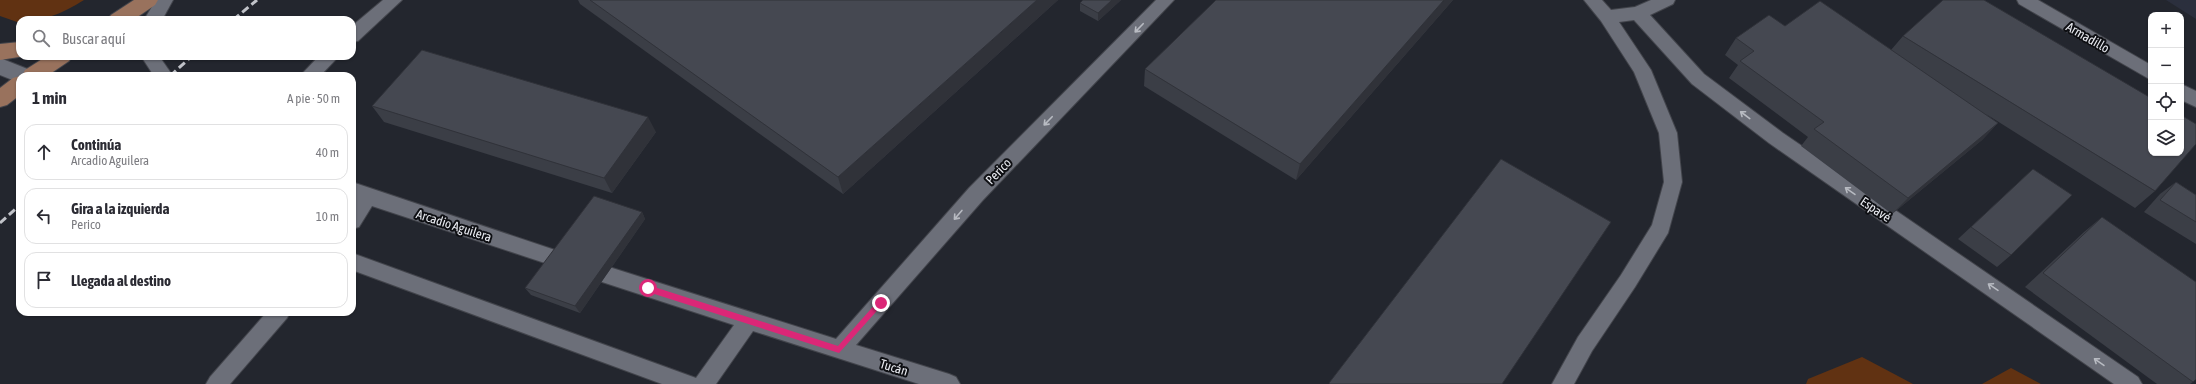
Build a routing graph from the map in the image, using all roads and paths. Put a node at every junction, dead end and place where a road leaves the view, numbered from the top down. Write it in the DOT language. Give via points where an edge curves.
graph roads {
  1 [pos="148,0"];
  2 [pos="165,0"];
  3 [pos="394,0"];
  4 [pos="1166,0"];
  5 [pos="1592,0"];
  6 [pos="1667,0"];
  7 [pos="2024,0"];
  8 [pos="1638,13"];
  9 [pos="124,16"];
  10 [pos="154,16"];
  11 [pos="1607,17"];
  12 [pos="356,33"];
  13 [pos="16,50"];
  14 [pos="0,52"];
  15 [pos="56,60"];
  16 [pos="153,60"];
  17 [pos="326,60"];
  18 [pos="0,66"];
  19 [pos="38,72"];
  20 [pos="161,72"];
  21 [pos="313,72"];
  22 [pos="2148,72"];
  23 [pos="16,73"];
  24 [pos="16,87"];
  25 [pos="2184,93"];
  26 [pos="0,99"];
  27 [pos="2196,100"];
  28 [pos="360,194"];
  29 [pos="356,208"];
  30 [pos="557,259"];
  31 [pos="356,262"];
  32 [pos="606,275"];
  33 [pos="276,316"];
  34 [pos="749,320"];
  35 [pos="839,350"];
  36 [pos="945,383"];
  37 [pos="217,384"];
  38 [pos="688,384"];
  39 [pos="704,384"];
  40 [pos="1563,384"];
  41 [pos="2131,384"];
  1 -- 9 [label="main road"];
  2 -- 10 [label="lane"];
  3 -- 12 [label="lane"];
  4 -- 35 [label="lane, Perico, one-way" via="976,194"];
  5 -- 11 [label="lane"];
  6 -- 8 [label="lane"];
  7 -- 22 [label="lane, Armadillo"];
  8 -- 11 [label="lane"];
  41 -- 8 [label="lane, Espavé, one-way" via="1776,138 1698,79"];
  11 -- 40 [label="lane" via="1642,70 1668,133 1673,182 1661,227 1585,344"];
  13 -- 14 [label="main road"];
  15 -- 19 [label="main road"];
  16 -- 20 [label="lane"];
  17 -- 21 [label="lane"];
  18 -- 23 [label="street"];
  24 -- 26 [label="main road"];
  25 -- 27 [label="lane"];
  28 -- 29 [label="lane"];
  28 -- 30 [label="lane, Arcadio Aguilera"];
  31 -- 38 [label="lane"];
  32 -- 34 [label="lane"];
  33 -- 37 [label="lane"];
  34 -- 35 [label="lane"];
  34 -- 39 [label="lane"];
  35 -- 36 [label="lane, Tucán"];
}
